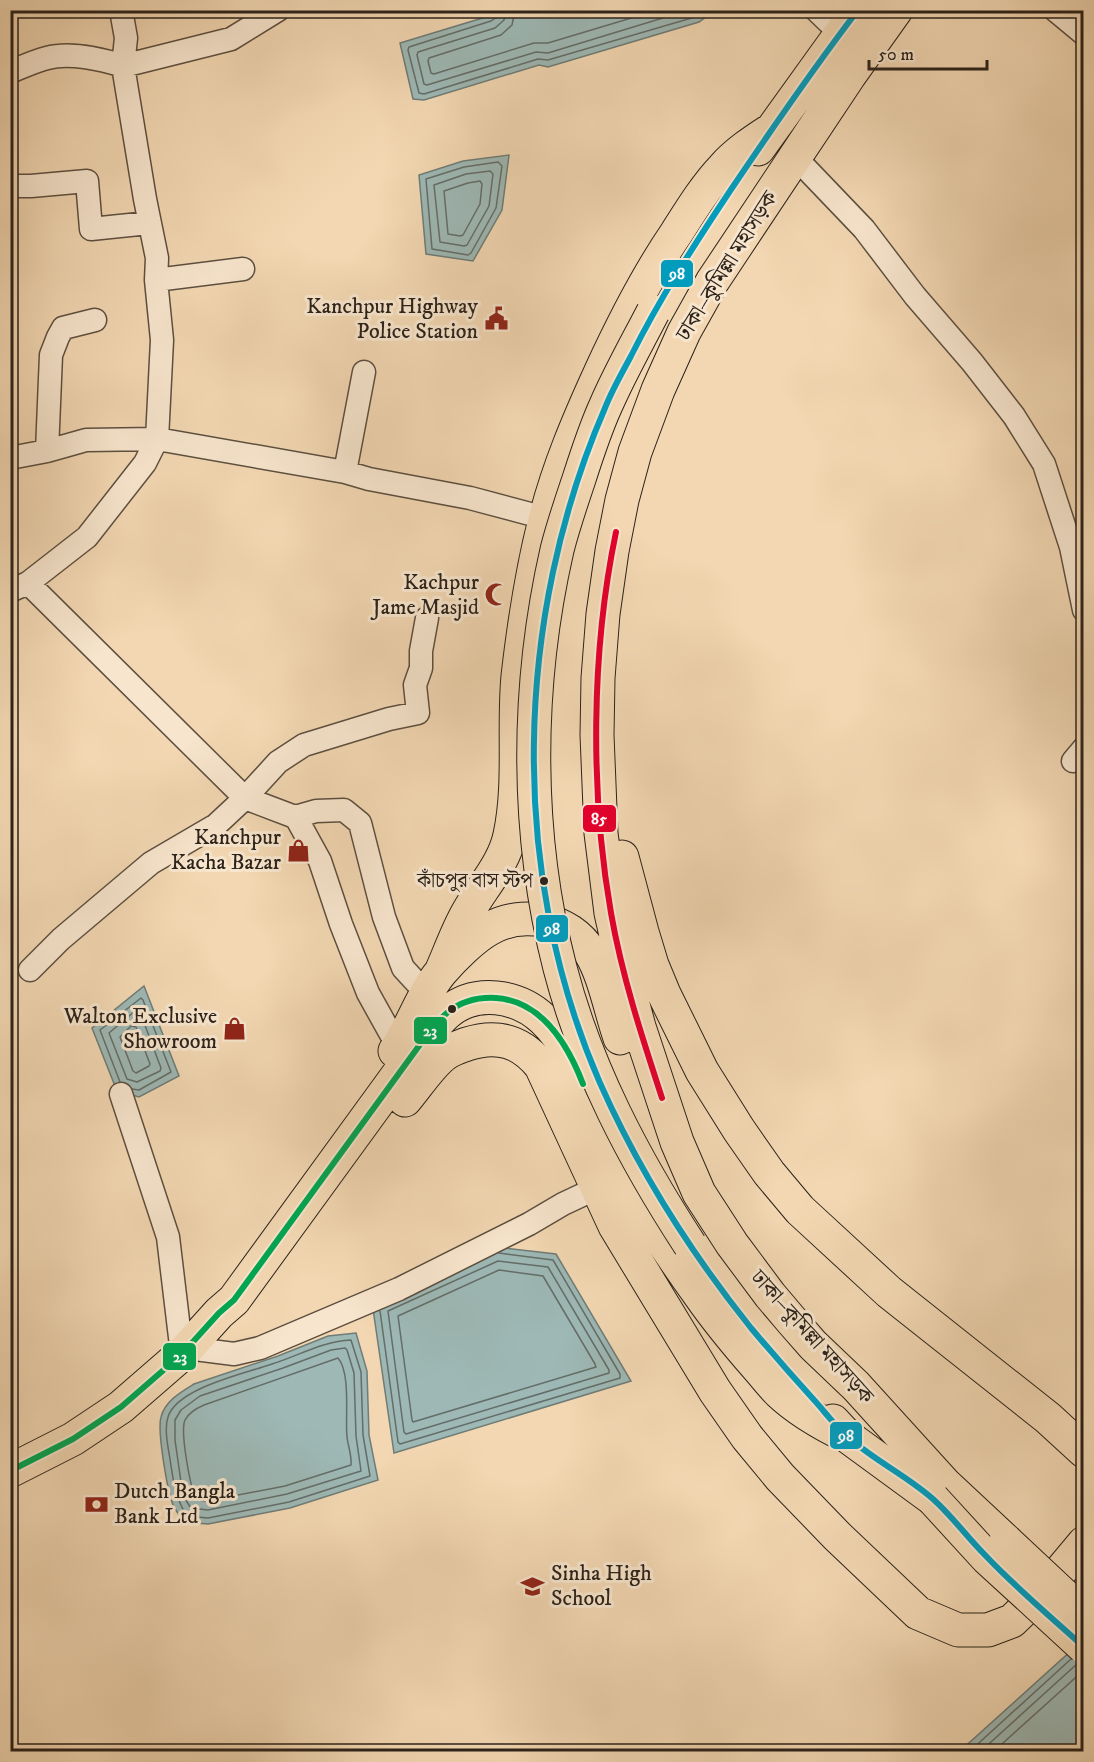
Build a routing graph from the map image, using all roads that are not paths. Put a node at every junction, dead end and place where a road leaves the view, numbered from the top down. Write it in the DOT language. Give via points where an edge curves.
graph roads {
  1 [pos="121,10"];
  2 [pos="278,10"];
  3 [pos="816,10"];
  4 [pos="896,10"];
  5 [pos="1055,10"];
  6 [pos="849,22"];
  7 [pos="1083,34"];
  8 [pos="123,66"];
  9 [pos="10,72"];
  10 [pos="771,130"];
  11 [pos="796,158"];
  12 [pos="10,186"];
  13 [pos="149,223"];
  14 [pos="243,269"];
  15 [pos="156,280"];
  16 [pos="96,320"];
  17 [pos="364,372"];
  18 [pos="157,439"];
  19 [pos="47,451"];
  20 [pos="10,458"];
  21 [pos="345,472"];
  22 [pos="545,518"];
  23 [pos="15,588"];
  24 [pos="1083,610"];
  25 [pos="427,618"];
  26 [pos="599,794"];
  27 [pos="245,798"];
  28 [pos="295,816"];
  29 [pos="30,970"];
  30 [pos="434,982"];
  31 [pos="398,1047"];
  32 [pos="121,1094"];
  33 [pos="353,1139"];
  34 [pos="597,1188"];
  35 [pos="699,1193"];
  36 [pos="219,1313"];
  37 [pos="184,1351"];
  38 [pos="847,1436"];
  39 [pos="1083,1451"];
  40 [pos="10,1471"];
  41 [pos="939,1491"];
  42 [pos="1006,1541"];
  43 [pos="1083,1543"];
  44 [pos="1083,1594"];
  45 [pos="1083,1614"];
  46 [pos="1083,1647"];
  1 -- 8 [label="street" via="126,38"];
  2 -- 8 [label="street" via="231,39"];
  3 -- 6 [label="street"];
  4 -- 11 [label="highway, ঢাকা–কুমিল্লা মহাসড়ক"];
  5 -- 7 [label="street"];
  6 -- 10 [label="highway, ঢাকা–কুমিল্লা মহাসড়ক"];
  8 -- 9 [label="street" via="61,55"];
  8 -- 13 [label="street"];
  10 -- 22 [label="highway" via="724,166 664,251 632,307 580,416"];
  10 -- 38 [label="highway, ঢাকা–কুমিল্লা মহাসড়ক, bridge" via="653,312 606,405 588,451 558,548 539,660 535,733 538,841 560,969 598,1079 620,1125 665,1207 721,1289"];
  11 -- 24 [label="street" via="864,229 1014,416 1044,464 1071,547"];
  11 -- 26 [label="highway, ঢাকা–কুমিল্লা মহাসড়ক" via="728,256 684,332 635,452 620,510 603,614 598,678"];
  12 -- 13 [label="street" via="87,181 91,228"];
  13 -- 15 [label="street" via="157,258"];
  14 -- 15 [label="street"];
  15 -- 18 [label="street" via="162,340"];
  16 -- 19 [label="street" via="63,328 51,355"];
  17 -- 21 [label="street"];
  18 -- 19 [label="street" via="87,440"];
  18 -- 21 [label="street"];
  18 -- 23 [label="street" via="146,463 87,537"];
  19 -- 20 [label="street"];
  21 -- 22 [label="street"];
  22 -- 30 [label="highway" via="518,676 510,837"];
  23 -- 27 [label="street"];
  25 -- 27 [label="street" via="416,685 418,713 389,718 304,745 278,762"];
  26 -- 35 [label="highway, ঢাকা–কুমিল্লা মহাসড়ক" via="611,913 624,971 674,1132"];
  26 -- 39 [label="highway" via="615,826 639,923 664,994 702,1071 769,1173 800,1210 889,1292"];
  27 -- 28 [label="street"];
  27 -- 29 [label="street" via="216,825 152,863"];
  28 -- 30 [label="street" via="344,810 360,824 384,917 403,968"];
  28 -- 31 [label="street" via="320,861 368,993"];
  30 -- 31 [label="highway"];
  30 -- 35 [label="highway" via="476,938 502,924 546,920 579,937 599,969 659,1138 671,1161"];
  31 -- 36 [label="highway" via="225,1294"];
  32 -- 37 [label="street" via="168,1237"];
  33 -- 34 [label="highway" via="381,1129 444,1055 478,1041 500,1039 530,1053 541,1066"];
  33 -- 36 [label="highway" via="234,1300"];
  33 -- 38 [label="highway" via="448,1012 466,1001 483,997 525,1005 557,1033 575,1062 609,1150 643,1210 726,1331 779,1392 821,1424"];
  34 -- 37 [label="street" via="399,1289 260,1348 234,1354"];
  34 -- 43 [label="highway" via="620,1235 747,1437 780,1477 918,1614 958,1630 988,1630 1012,1621 1048,1586"];
  35 -- 41 [label="highway, ঢাকা–কুমিল্লা মহাসড়ক" via="784,1312 856,1386"];
  36 -- 37 [label="highway"];
  37 -- 40 [label="highway" via="121,1407 73,1439"];
  38 -- 41 [label="highway, ঢাকা–কুমিল্লা মহাসড়ক"];
  41 -- 42 [label="highway"];
  41 -- 46 [label="highway, bridge" via="987,1558"];
  42 -- 44 [label="highway, bridge"];
  42 -- 45 [label="highway, bridge"];
}
